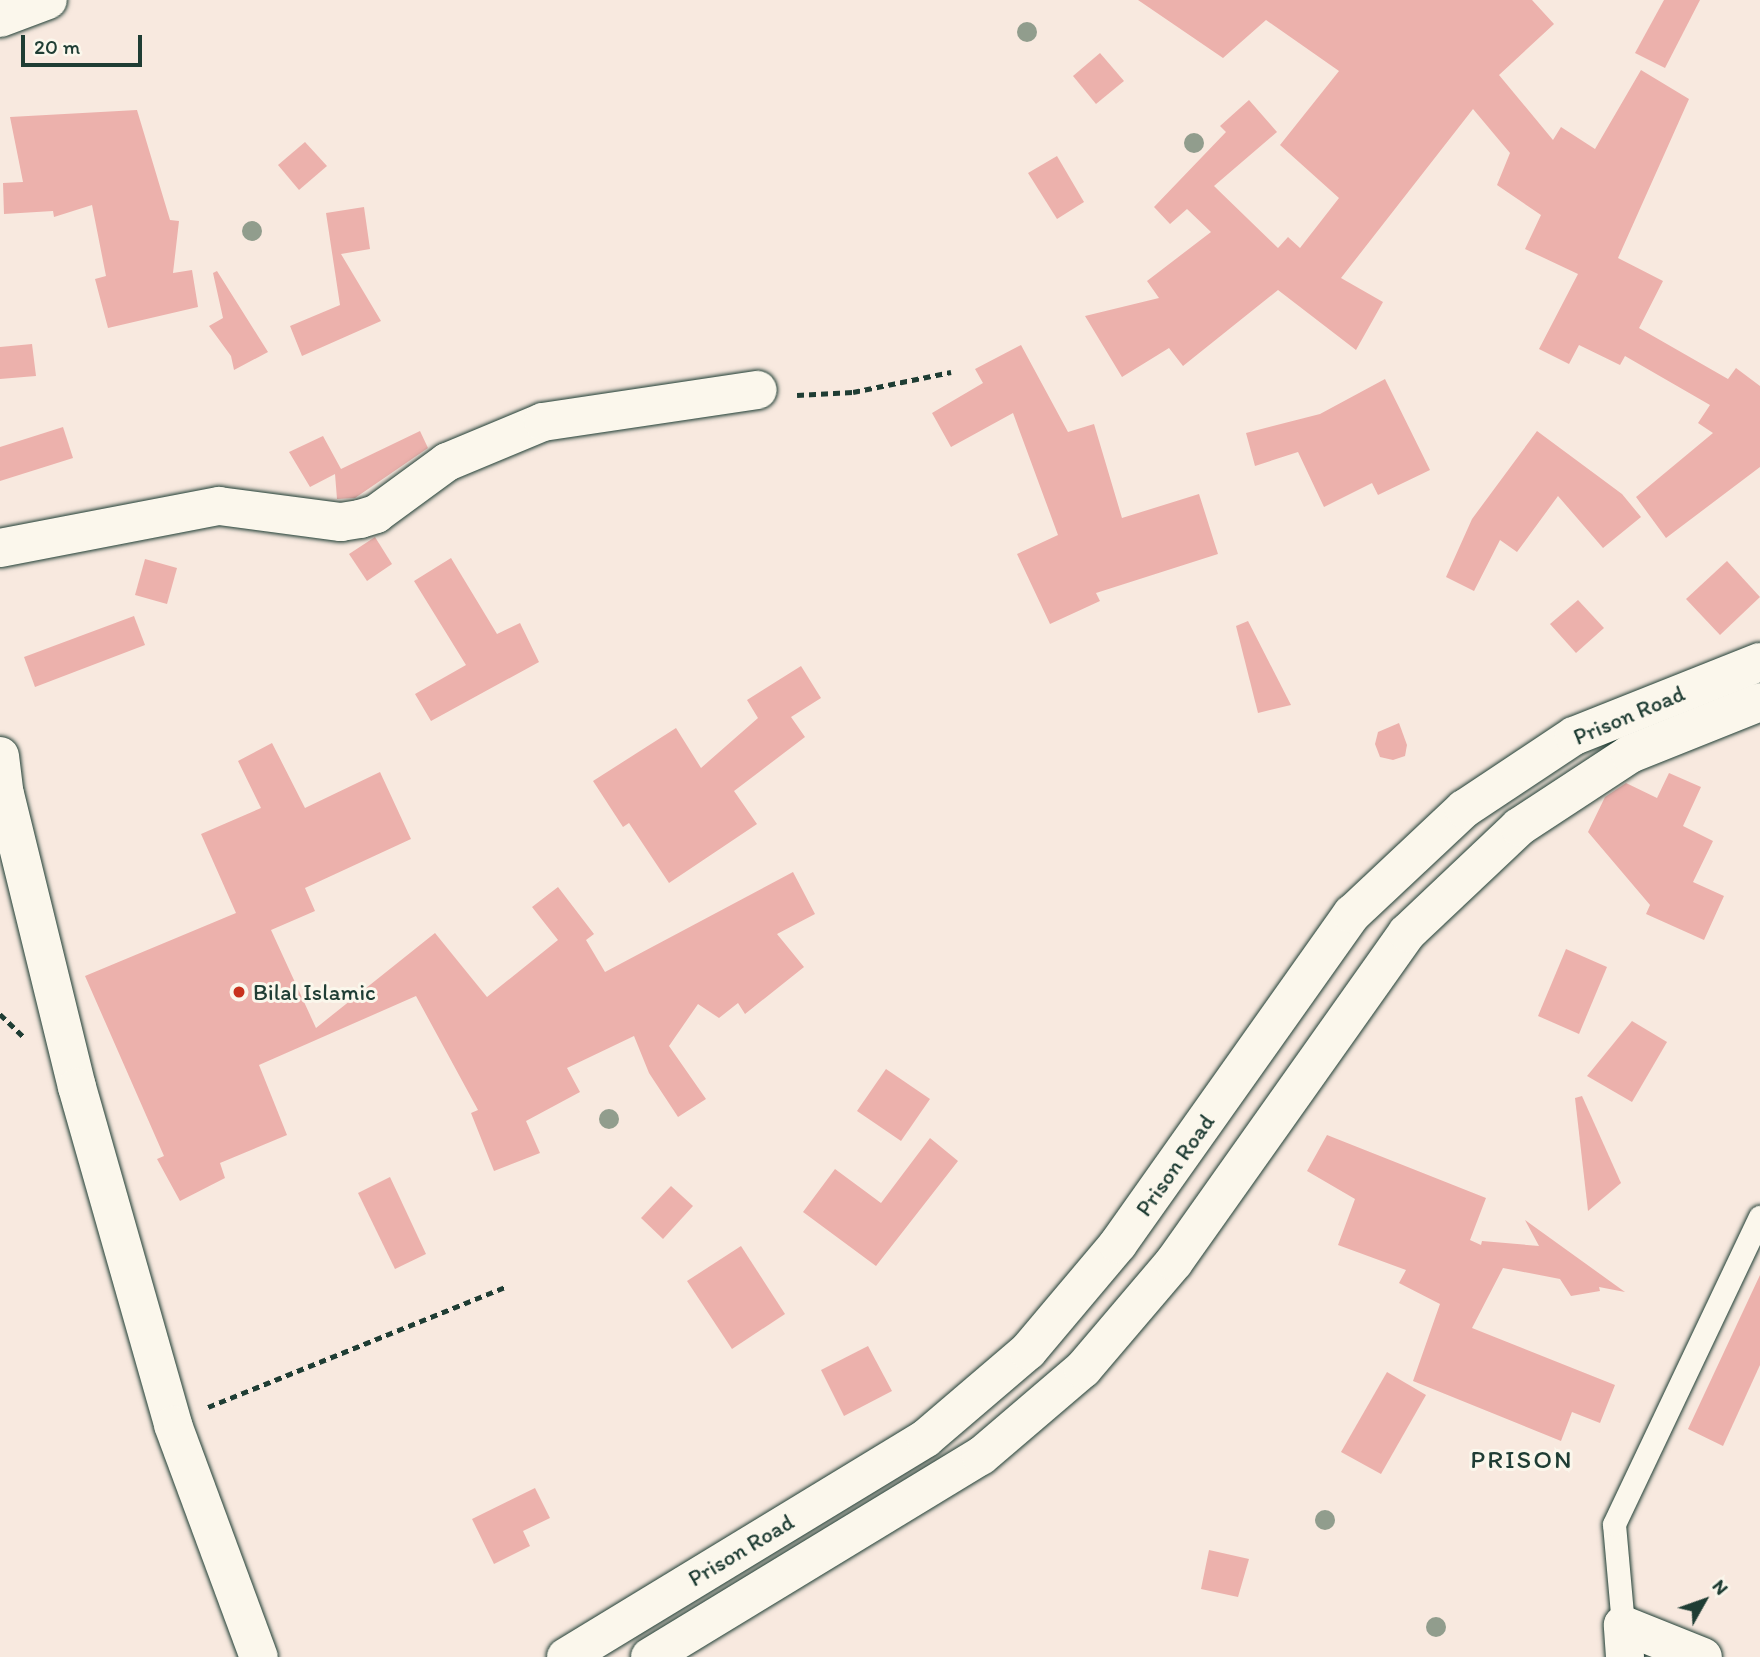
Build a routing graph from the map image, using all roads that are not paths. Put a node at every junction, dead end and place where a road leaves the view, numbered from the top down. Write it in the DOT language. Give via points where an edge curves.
graph roads {
  1 [pos="48,0"];
  2 [pos="0,18"];
  3 [pos="758,390"];
  4 [pos="0,548"];
  5 [pos="1760,662"];
  6 [pos="1760,702"];
  7 [pos="0,755"];
  8 [pos="1760,1217"];
  9 [pos="1624,1641"];
  10 [pos="259,1657"];
  11 [pos="566,1657"];
  12 [pos="650,1657"];
  13 [pos="1703,1657"];
  1 -- 2 [label="street"];
  3 -- 4 [label="street" via="543,422 447,462 376,514 360,519 341,522 219,506"];
  5 -- 11 [label="street, Prison Road" via="1574,736 1464,809 1352,914 1118,1244 1028,1351 926,1438"];
  6 -- 12 [label="street, Prison Road" via="1629,754 1519,827 1407,933 1174,1262 1083,1369 981,1456"];
  7 -- 10 [label="street" via="5,794 77,1087 173,1425"];
  8 -- 9 [label="lane" via="1614,1524"];
  9 -- 13 [label="street"];
}
